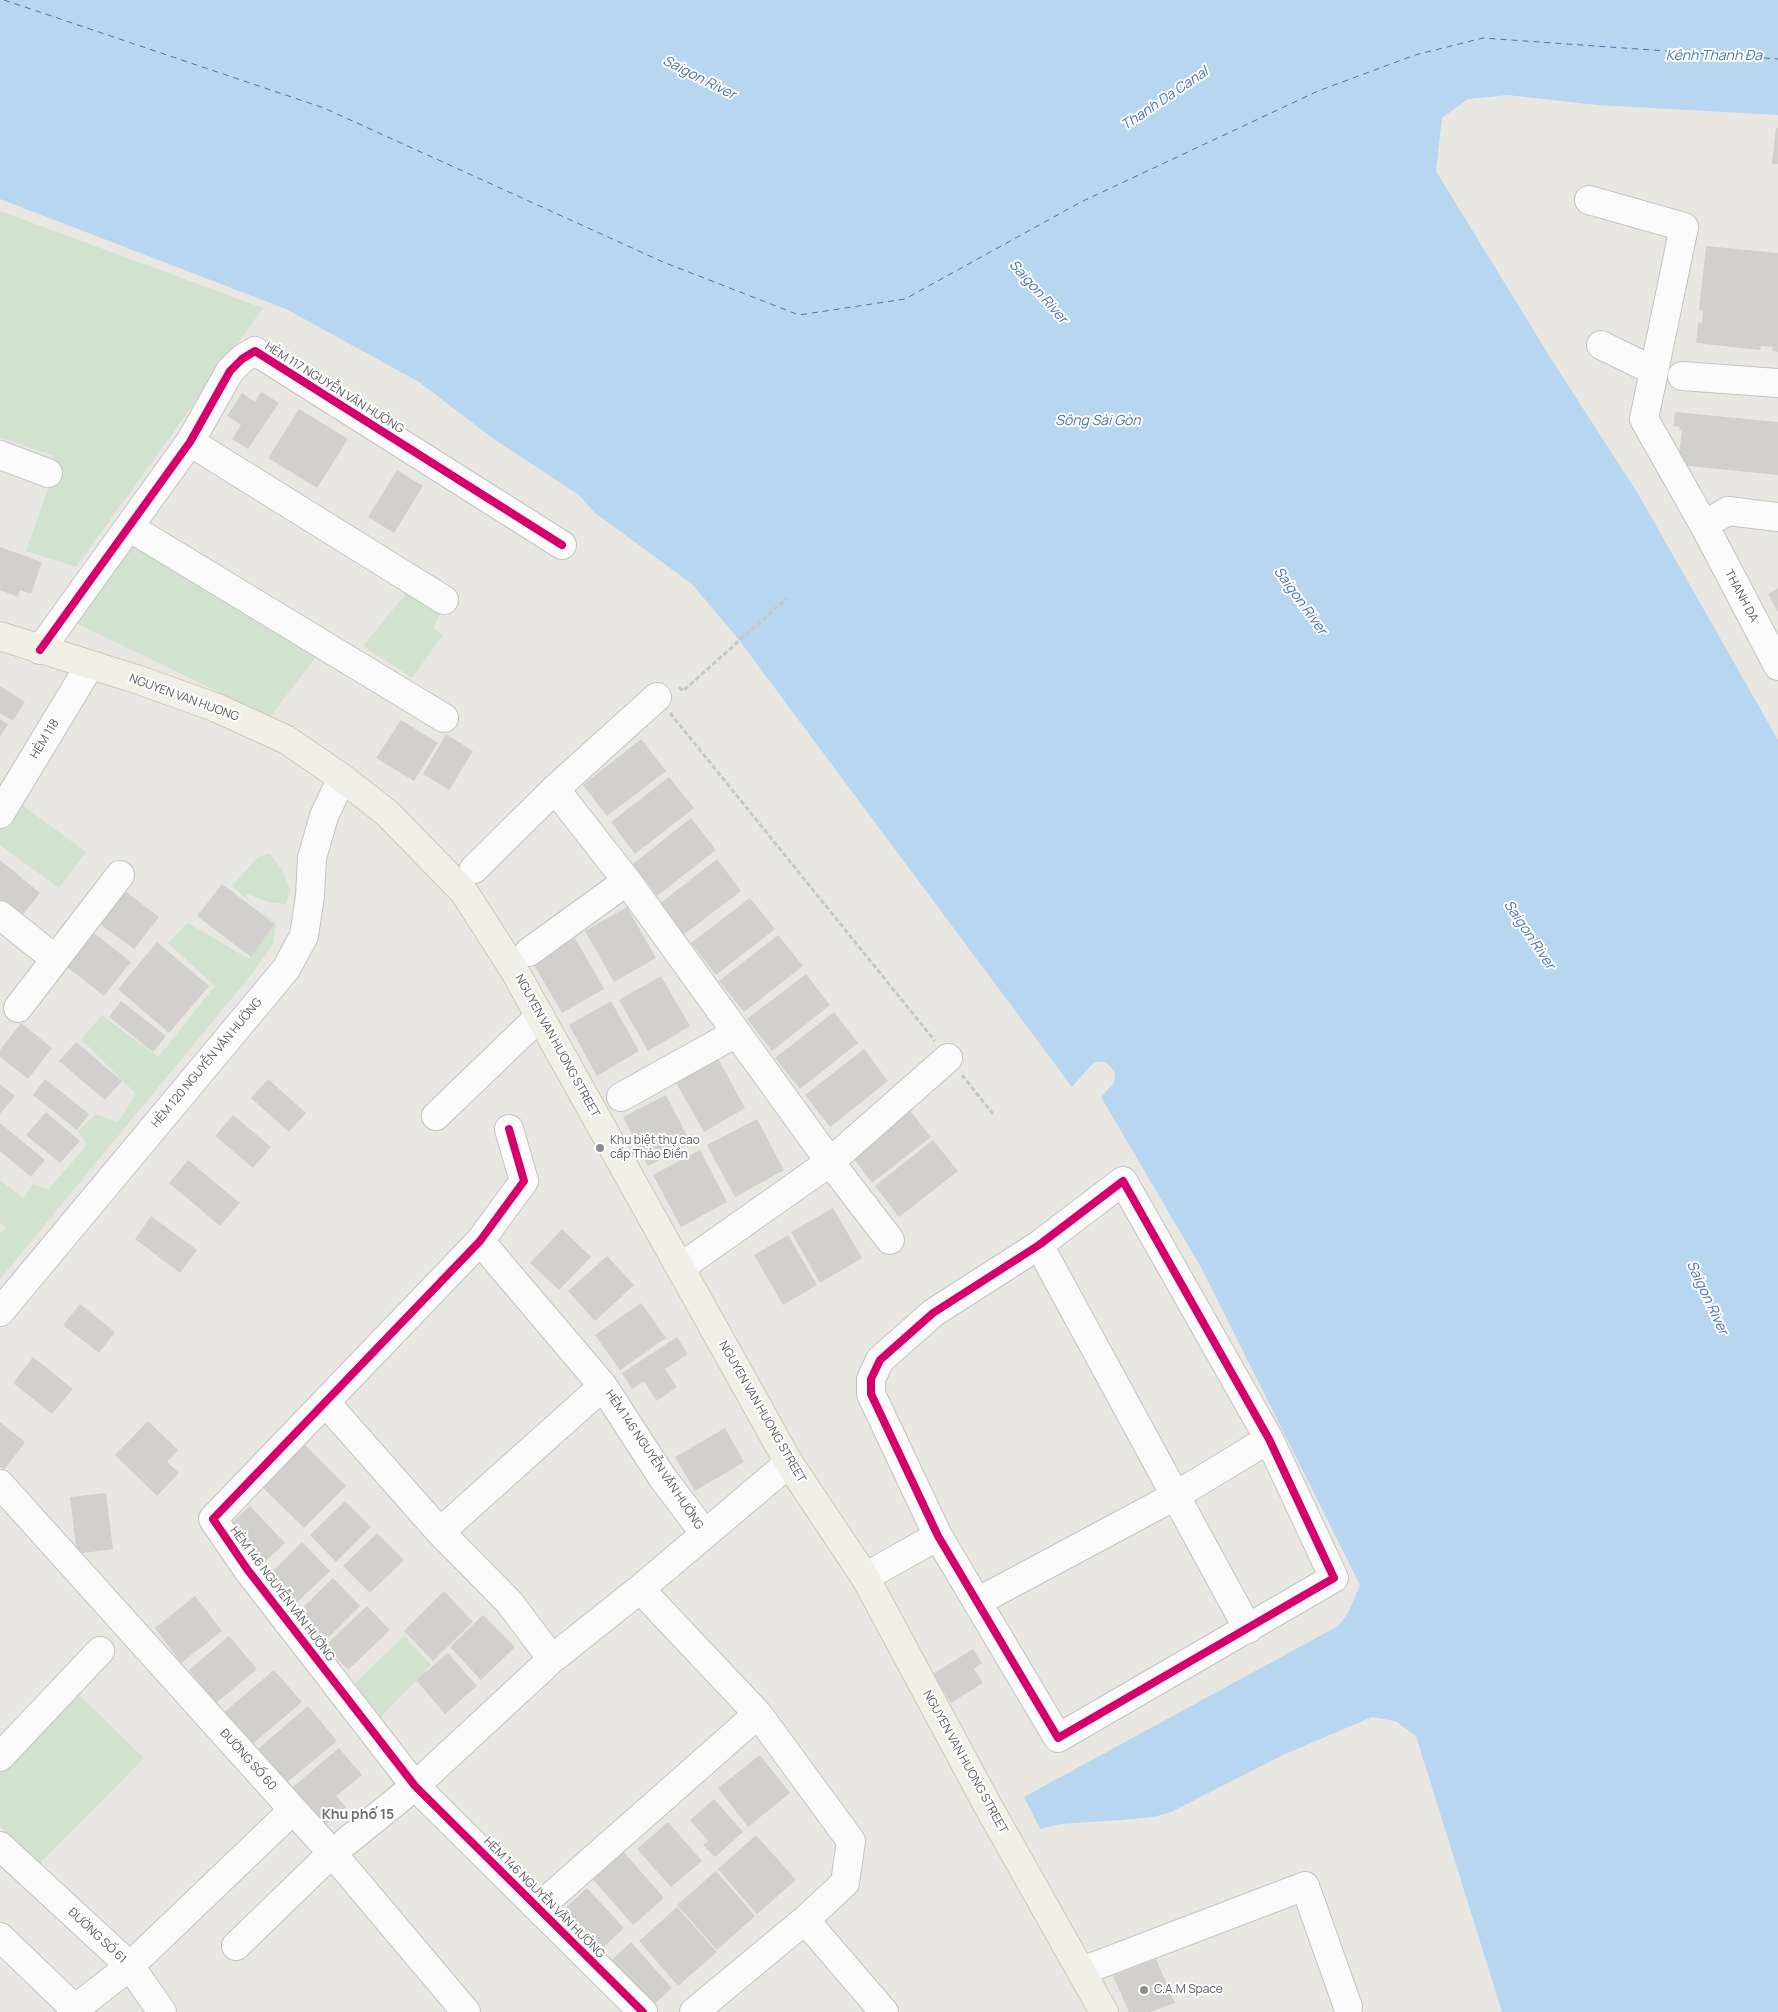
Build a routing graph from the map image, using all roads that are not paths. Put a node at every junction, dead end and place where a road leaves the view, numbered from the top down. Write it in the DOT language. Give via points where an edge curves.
graph roads {
  1 [pos="1589,200"];
  2 [pos="1602,345"];
  3 [pos="1654,371"];
  4 [pos="1682,376"];
  5 [pos="1778,383"];
  6 [pos="190,442"];
  7 [pos="0,455"];
  8 [pos="48,473"];
  9 [pos="1778,517"];
  10 [pos="1704,525"];
  11 [pos="129,527"];
  12 [pos="562,545"];
  13 [pos="444,600"];
  14 [pos="0,636"];
  15 [pos="40,650"];
  16 [pos="90,665"];
  17 [pos="1778,666"];
  18 [pos="657,697"];
  19 [pos="444,718"];
  20 [pos="342,778"];
  21 [pos="555,789"];
  22 [pos="0,814"];
  23 [pos="120,875"];
  24 [pos="468,880"];
  25 [pos="627,881"];
  26 [pos="0,915"];
  27 [pos="529,952"];
  28 [pos="54,958"];
  29 [pos="18,1008"];
  30 [pos="540,1016"];
  31 [pos="736,1033"];
  32 [pos="948,1058"];
  33 [pos="621,1097"];
  34 [pos="436,1116"];
  35 [pos="509,1129"];
  36 [pos="830,1162"];
  37 [pos="890,1240"];
  38 [pos="480,1241"];
  39 [pos="1039,1245"];
  40 [pos="681,1267"];
  41 [pos="0,1312"];
  42 [pos="603,1386"];
  43 [pos="326,1403"];
  44 [pos="1269,1439"];
  45 [pos="789,1463"];
  46 [pos="0,1484"];
  47 [pos="1175,1496"];
  48 [pos="440,1532"];
  49 [pos="705,1534"];
  50 [pos="938,1536"];
  51 [pos="865,1577"];
  52 [pos="640,1588"];
  53 [pos="977,1602"];
  54 [pos="1248,1630"];
  55 [pos="100,1651"];
  56 [pos="552,1659"];
  57 [pos="758,1714"];
  58 [pos="0,1757"];
  59 [pos="415,1786"];
  60 [pos="293,1810"];
  61 [pos="0,1846"];
  62 [pos="339,1848"];
  63 [pos="538,1908"];
  64 [pos="805,1920"];
  65 [pos="0,1936"];
  66 [pos="236,1946"];
  67 [pos="130,1966"];
  68 [pos="1082,1971"];
  69 [pos="1348,2007"];
  70 [pos="703,2009"];
  71 [pos="73,2010"];
  72 [pos="162,2012"];
  73 [pos="466,2012"];
  74 [pos="644,2012"];
  75 [pos="884,2012"];
  76 [pos="1104,2012"];
  1 -- 3 [label="street, THANH DA" via="1684,227"];
  2 -- 3 [label="street"];
  3 -- 10 [label="street, THANH DA" via="1644,419"];
  4 -- 5 [label="street"];
  6 -- 11 [label="street, HẺM 117 NGUYỄN VĂN HƯỞNG"];
  6 -- 12 [label="street, HẺM 117 NGUYỄN VĂN HƯỞNG" via="230,372 255,351"];
  6 -- 13 [label="street"];
  7 -- 8 [label="street"];
  9 -- 10 [label="street" via="1728,511"];
  10 -- 17 [label="street, THANH DA"];
  11 -- 15 [label="street, HẺM 117 NGUYỄN VĂN HƯỞNG"];
  11 -- 19 [label="street"];
  14 -- 15 [label="main road, NGUYEN VAN HUONG"];
  15 -- 16 [label="main road, NGUYEN VAN HUONG"];
  16 -- 20 [label="main road, NGUYEN VAN HUONG" via="217,708 287,740"];
  16 -- 22 [label="street, HẺM 118"];
  18 -- 21 [label="street"];
  20 -- 24 [label="main road, NGUYEN VAN HUONG"];
  20 -- 41 [label="street, HẺM 120 NGUYỄN VĂN HƯỞNG" via="324,816 312,858 304,936 286,969"];
  21 -- 24 [label="street"];
  21 -- 25 [label="street"];
  23 -- 28 [label="street"];
  24 -- 30 [label="main road, NGUYEN VAN HUONG STREET"];
  25 -- 27 [label="street"];
  25 -- 31 [label="street"];
  26 -- 28 [label="street"];
  28 -- 29 [label="street"];
  30 -- 34 [label="street"];
  30 -- 40 [label="main road, NGUYEN VAN HUONG STREET"];
  31 -- 33 [label="street"];
  31 -- 36 [label="street"];
  32 -- 36 [label="street"];
  35 -- 38 [label="street, HẺM 146 NGUYỄN VĂN HƯỞNG" via="524,1181"];
  36 -- 37 [label="street"];
  36 -- 40 [label="street"];
  38 -- 42 [label="street, HẺM 146 NGUYỄN VĂN HƯỞNG"];
  38 -- 43 [label="street, HẺM 146 NGUYỄN VĂN HƯỞNG"];
  39 -- 44 [label="street" via="1123,1181"];
  39 -- 47 [label="street"];
  39 -- 50 [label="street" via="933,1313 880,1360 871,1379 871,1394"];
  40 -- 45 [label="main road, NGUYEN VAN HUONG STREET"];
  42 -- 48 [label="street, HẺM 146 NGUYỄN VĂN HƯỞNG"];
  42 -- 49 [label="street, HẺM 146 NGUYỄN VĂN HƯỞNG" via="662,1477"];
  43 -- 48 [label="street"];
  43 -- 59 [label="street, HẺM 146 NGUYỄN VĂN HƯỞNG" via="213,1519 246,1569"];
  44 -- 47 [label="street"];
  44 -- 54 [label="street" via="1334,1578"];
  45 -- 49 [label="street, HẺM 146 NGUYỄN VĂN HƯỞNG"];
  45 -- 51 [label="main road, NGUYEN VAN HUONG STREET"];
  46 -- 60 [label="street, ĐƯỜNG SỐ 60"];
  47 -- 53 [label="street"];
  47 -- 54 [label="street"];
  48 -- 56 [label="street" via="509,1602"];
  49 -- 52 [label="street, HẺM 146 NGUYỄN VĂN HƯỞNG"];
  50 -- 51 [label="street"];
  50 -- 53 [label="street"];
  51 -- 68 [label="main road, NGUYEN VAN HUONG STREET" via="988,1806"];
  52 -- 56 [label="street, HẺM 146 NGUYỄN VĂN HƯỞNG"];
  52 -- 57 [label="street"];
  53 -- 54 [label="street" via="1058,1738"];
  55 -- 58 [label="street"];
  56 -- 59 [label="street, HẺM 146 NGUYỄN VĂN HƯỞNG"];
  57 -- 63 [label="street"];
  57 -- 64 [label="street" via="851,1841 845,1883"];
  59 -- 62 [label="street, HẺM 146 NGUYỄN VĂN HƯỞNG"];
  59 -- 63 [label="street, HẺM 146 NGUYỄN VĂN HƯỞNG"];
  60 -- 62 [label="street, ĐƯỜNG SỐ 60"];
  60 -- 67 [label="street"];
  61 -- 67 [label="street, ĐƯỜNG SỐ 61"];
  62 -- 66 [label="street, HẺM 146 NGUYỄN VĂN HƯỞNG"];
  62 -- 73 [label="street, ĐƯỜNG SỐ 60"];
  63 -- 74 [label="street, HẺM 146 NGUYỄN VĂN HƯỞNG"];
  64 -- 70 [label="street"];
  64 -- 75 [label="street"];
  65 -- 71 [label="street"];
  67 -- 71 [label="street"];
  67 -- 72 [label="street, ĐƯỜNG SỐ 61"];
  68 -- 69 [label="street" via="1305,1886"];
  68 -- 76 [label="main road, NGUYEN VAN HUONG STREET"];
}
